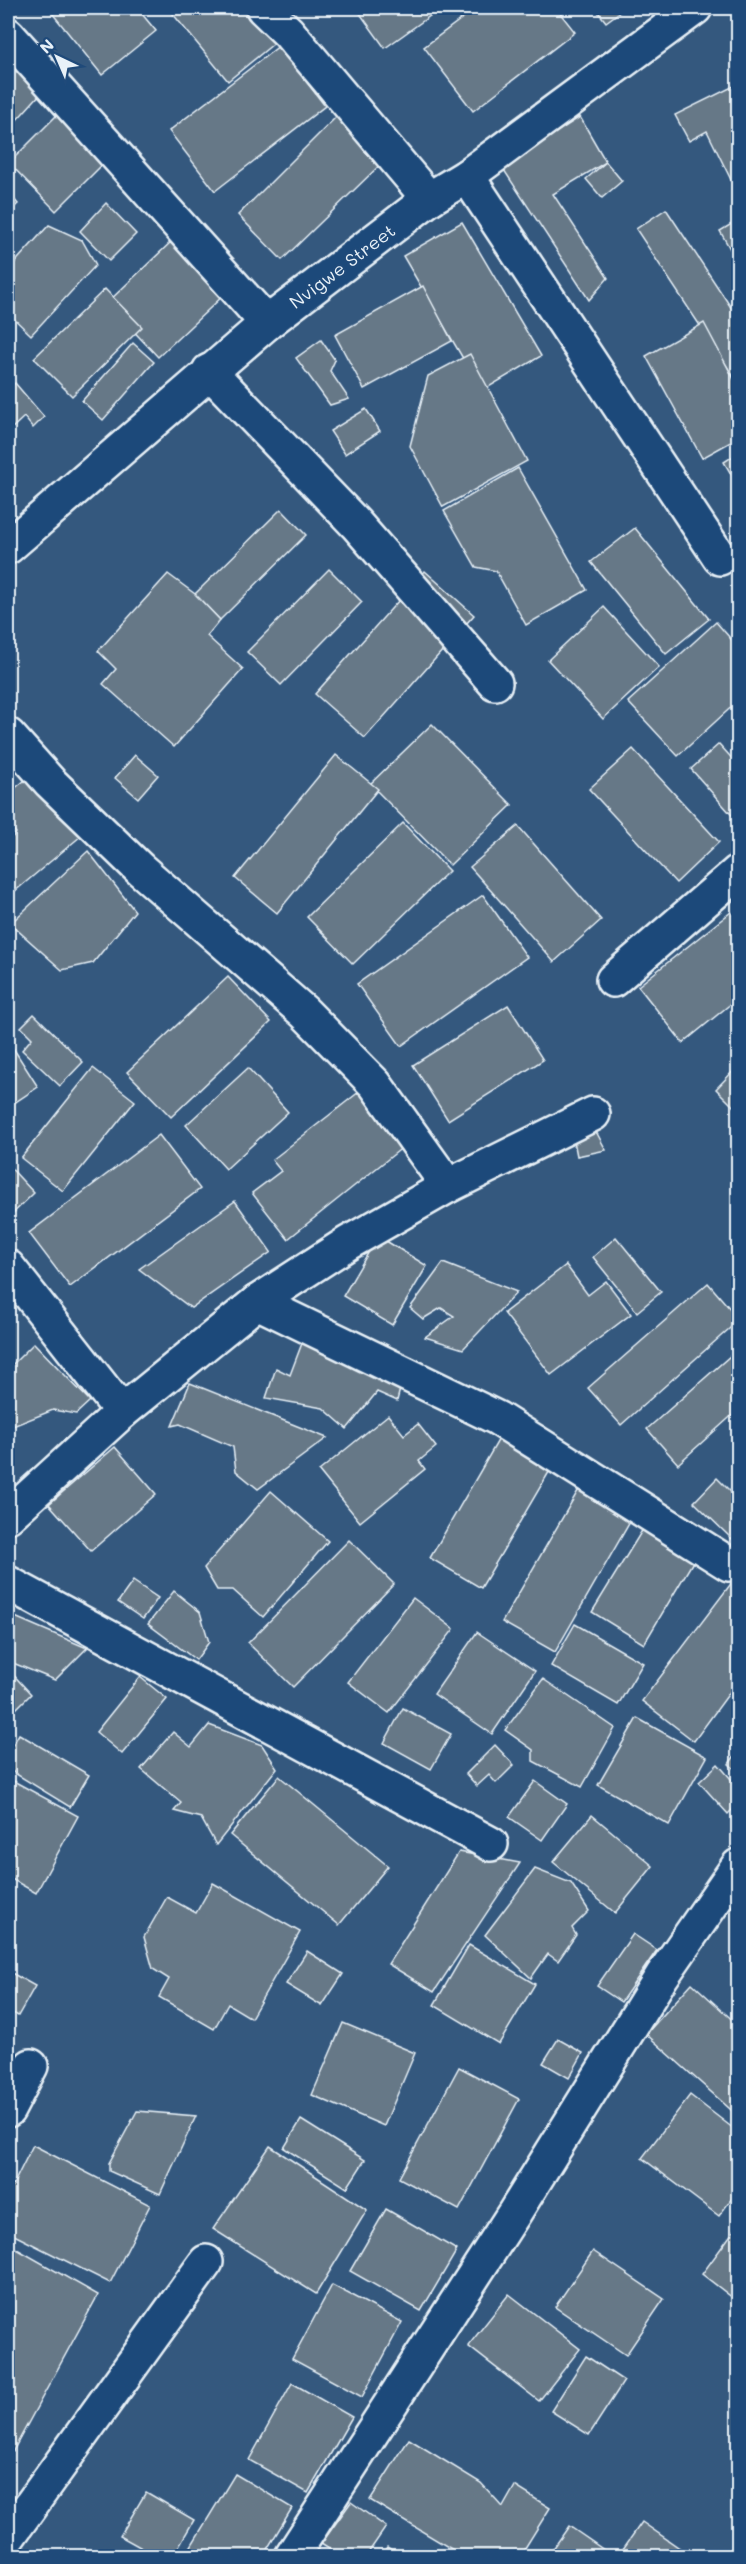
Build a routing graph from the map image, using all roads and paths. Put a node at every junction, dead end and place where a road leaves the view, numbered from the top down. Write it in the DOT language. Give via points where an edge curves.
graph roads {
  1 [pos="263,8"];
  2 [pos="694,8"];
  3 [pos="8,35"];
  4 [pos="467,176"];
  5 [pos="429,199"];
  6 [pos="267,323"];
  7 [pos="209,371"];
  8 [pos="8,547"];
  9 [pos="720,558"];
  10 [pos="495,683"];
  11 [pos="8,735"];
  12 [pos="738,872"];
  13 [pos="613,980"];
  14 [pos="593,1114"];
  15 [pos="448,1186"];
  16 [pos="8,1268"];
  17 [pos="257,1302"];
  18 [pos="122,1412"];
  19 [pos="8,1516"];
  20 [pos="729,1564"];
  21 [pos="8,1582"];
  22 [pos="491,1844"];
  23 [pos="738,1866"];
  24 [pos="31,2067"];
  25 [pos="8,2110"];
  26 [pos="206,2262"];
  27 [pos="8,2537"];
  28 [pos="292,2556"];
  1 -- 5 [label="street" via="288,32"];
  2 -- 4 [label="street, Nvigwe Street"];
  3 -- 6 [label="street"];
  4 -- 5 [label="street, Nvigwe Street"];
  4 -- 9 [label="street"];
  5 -- 6 [label="street, Nvigwe Street"];
  6 -- 7 [label="street, Nvigwe Street"];
  7 -- 8 [label="street, Nvigwe Street"];
  7 -- 10 [label="street" via="356,524"];
  11 -- 15 [label="street" via="50,782 140,869 304,1012 375,1084"];
  12 -- 13 [label="street"];
  14 -- 15 [label="street"];
  15 -- 17 [label="street" via="348,1243"];
  16 -- 18 [label="street"];
  17 -- 18 [label="street"];
  17 -- 20 [label="street" via="497,1418"];
  18 -- 19 [label="street"];
  21 -- 22 [label="street"];
  23 -- 28 [label="street" via="662,1976"];
  24 -- 25 [label="street"];
  26 -- 27 [label="street"];
}
